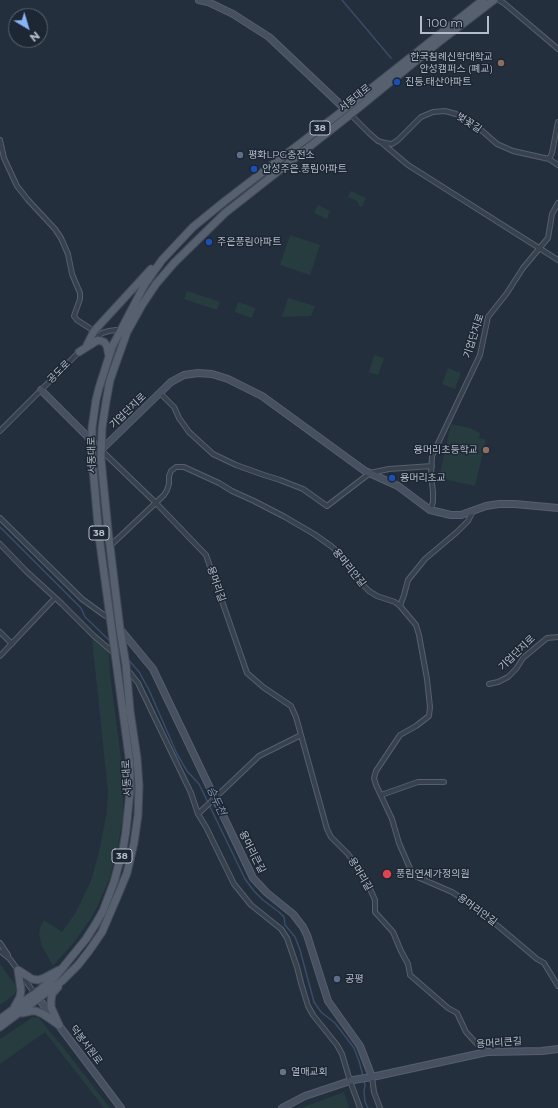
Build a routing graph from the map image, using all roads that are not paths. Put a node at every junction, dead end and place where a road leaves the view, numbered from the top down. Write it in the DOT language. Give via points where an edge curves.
graph roads {
  1 [pos="199,0"];
  2 [pos="483,0"];
  3 [pos="494,0"];
  4 [pos="499,0"];
  5 [pos="558,49"];
  6 [pos="345,109"];
  7 [pos="351,114"];
  8 [pos="558,122"];
  9 [pos="0,140"];
  10 [pos="378,140"];
  11 [pos="549,159"];
  12 [pos="558,165"];
  13 [pos="558,203"];
  14 [pos="540,249"];
  15 [pos="162,260"];
  16 [pos="558,260"];
  17 [pos="94,331"];
  18 [pos="120,331"];
  19 [pos="128,332"];
  20 [pos="87,345"];
  21 [pos="79,352"];
  22 [pos="109,356"];
  23 [pos="41,390"];
  24 [pos="160,394"];
  25 [pos="0,431"];
  26 [pos="92,443"];
  27 [pos="101,450"];
  28 [pos="432,466"];
  29 [pos="370,473"];
  30 [pos="156,503"];
  31 [pos="558,508"];
  32 [pos="430,510"];
  33 [pos="473,511"];
  34 [pos="0,518"];
  35 [pos="0,544"];
  36 [pos="110,546"];
  37 [pos="53,600"];
  38 [pos="400,606"];
  39 [pos="111,621"];
  40 [pos="0,632"];
  41 [pos="120,632"];
  42 [pos="558,637"];
  43 [pos="12,644"];
  44 [pos="114,651"];
  45 [pos="0,656"];
  46 [pos="126,667"];
  47 [pos="489,684"];
  48 [pos="301,735"];
  49 [pos="444,782"];
  50 [pos="381,795"];
  51 [pos="213,800"];
  52 [pos="200,813"];
  53 [pos="0,943"];
  54 [pos="0,951"];
  55 [pos="10,958"];
  56 [pos="65,966"];
  57 [pos="18,970"];
  58 [pos="62,981"];
  59 [pos="558,986"];
  60 [pos="37,997"];
  61 [pos="14,1013"];
  62 [pos="0,1019"];
  63 [pos="59,1025"];
  64 [pos="0,1026"];
  65 [pos="558,1049"];
  66 [pos="487,1052"];
  67 [pos="370,1077"];
  68 [pos="351,1081"];
  69 [pos="121,1108"];
  70 [pos="282,1108"];
  71 [pos="360,1108"];
  72 [pos="380,1108"];
  1 -- 6 [label="street, 서동대로" via="233,14 269,37"];
  2 -- 6 [label="main road, 서동대로 / 38"];
  3 -- 7 [label="main road, 서동대로 / 38"];
  4 -- 5 [label="street"];
  6 -- 7 [label="street"];
  6 -- 15 [label="main road, 서동대로 / 38" via="193,227"];
  7 -- 10 [label="street"];
  7 -- 19 [label="main road, 서동대로 / 38" via="225,213 174,262 142,305"];
  8 -- 11 [label="street"];
  9 -- 17 [label="street" via="4,158 17,186 61,238 80,293 74,316"];
  10 -- 11 [label="street, 벚꽃길" via="392,144 421,118 433,112 445,111 456,114 480,129 497,144 513,151"];
  10 -- 14 [label="street" via="408,165"];
  11 -- 12 [label="street"];
  13 -- 14 [label="street, 기업단지로" via="552,214 548,238"];
  14 -- 16 [label="street"];
  14 -- 28 [label="street, 기업단지로" via="488,317 480,355 432,456"];
  15 -- 17 [label="main road"];
  15 -- 18 [label="main road, 서동대로 / 38" via="145,284"];
  17 -- 20 [label="main road"];
  18 -- 19 [label="street, 공도로"];
  18 -- 20 [label="street, 공도로" via="102,333"];
  18 -- 22 [label="main road, 서동대로 / 38"];
  19 -- 27 [label="main road, 서동대로 / 38" via="110,380"];
  20 -- 21 [label="street, 공도로"];
  21 -- 22 [label="main road" via="98,340 107,346"];
  21 -- 23 [label="street, 공도로"];
  22 -- 26 [label="main road, 서동대로 / 38" via="99,388"];
  23 -- 25 [label="street, 공도로"];
  23 -- 26 [label="street"];
  24 -- 27 [label="street, 기업단지로"];
  24 -- 29 [label="street, 기업단지로" via="184,375 212,374 228,379 262,396"];
  24 -- 29 [label="street, 기업단지로" via="174,407 189,432 213,454 264,476 303,488 327,506"];
  26 -- 27 [label="street"];
  26 -- 39 [label="main road, 서동대로 / 38" via="96,514"];
  27 -- 30 [label="street, 용머리길"];
  27 -- 36 [label="main road, 서동대로 / 38"];
  28 -- 29 [label="street"];
  28 -- 32 [label="street, 기업단지로" via="433,502"];
  29 -- 32 [label="street, 기업단지로" via="398,486"];
  30 -- 36 [label="street, 용머리안길"];
  30 -- 38 [label="street, 용머리안길" via="167,490 171,471 176,467 184,467 314,534 340,554 356,578 369,591"];
  30 -- 48 [label="street, 용머리길" via="206,555 247,673 291,706"];
  31 -- 33 [label="street, 기업단지로" via="499,504"];
  32 -- 33 [label="street, 기업단지로" via="450,515"];
  33 -- 38 [label="street" via="468,521 425,559 408,580"];
  34 -- 39 [label="street" via="82,599"];
  35 -- 44 [label="street" via="94,636"];
  36 -- 41 [label="main road, 서동대로 / 38"];
  37 -- 43 [label="street"];
  38 -- 50 [label="street, 용머리안길" via="416,625 419,635 427,679 429,716 400,736 376,771 374,778"];
  39 -- 44 [label="main road, 서동대로 / 38"];
  40 -- 43 [label="street"];
  41 -- 46 [label="main road, 서동대로 / 38"];
  41 -- 51 [label="street, 용머리큰길" via="153,669"];
  42 -- 47 [label="street, 기업단지로" via="547,638 524,658 508,677"];
  43 -- 45 [label="street"];
  44 -- 56 [label="main road, 서동대로 / 38" via="130,764 126,831 120,864 103,910 86,939"];
  46 -- 52 [label="street" via="138,683"];
  46 -- 58 [label="main road, 서동대로 / 38" via="139,786 134,843 126,873 102,932 78,965"];
  48 -- 51 [label="street" via="259,756"];
  48 -- 66 [label="street, 용머리길" via="327,830 366,880 375,900 375,912 393,932 408,964 410,975 457,1013 466,1032"];
  49 -- 50 [label="street" via="418,782"];
  50 -- 59 [label="street, 용머리안길" via="412,873 452,892 488,917 544,963"];
  51 -- 52 [label="street"];
  51 -- 67 [label="street, 용머리큰길" via="253,878 266,894 293,914 303,927 328,1001 360,1046"];
  52 -- 68 [label="street" via="234,884 251,905 281,929 287,938 308,1006 337,1045"];
  53 -- 55 [label="street"];
  54 -- 55 [label="street"];
  55 -- 57 [label="street"];
  56 -- 57 [label="main road" via="38,980"];
  56 -- 60 [label="main road, 서동대로 / 38"];
  57 -- 60 [label="street"];
  57 -- 61 [label="main road" via="21,990"];
  58 -- 60 [label="main road, 서동대로 / 38"];
  58 -- 63 [label="main road" via="52,994 51,1001"];
  60 -- 61 [label="main road, 서동대로 / 38"];
  60 -- 63 [label="street, 덕봉서원로"];
  61 -- 62 [label="main road, 서동대로 / 38"];
  61 -- 63 [label="main road" via="36,1011"];
  61 -- 64 [label="main road, 서동대로 / 38"];
  63 -- 69 [label="street, 덕봉서원로"];
  65 -- 66 [label="street, 용머리큰길"];
  66 -- 67 [label="street, 용머리큰길"];
  67 -- 68 [label="street, 용머리큰길"];
  67 -- 72 [label="street"];
  68 -- 70 [label="street, 용머리큰길" via="304,1096"];
  68 -- 71 [label="street"];
}
